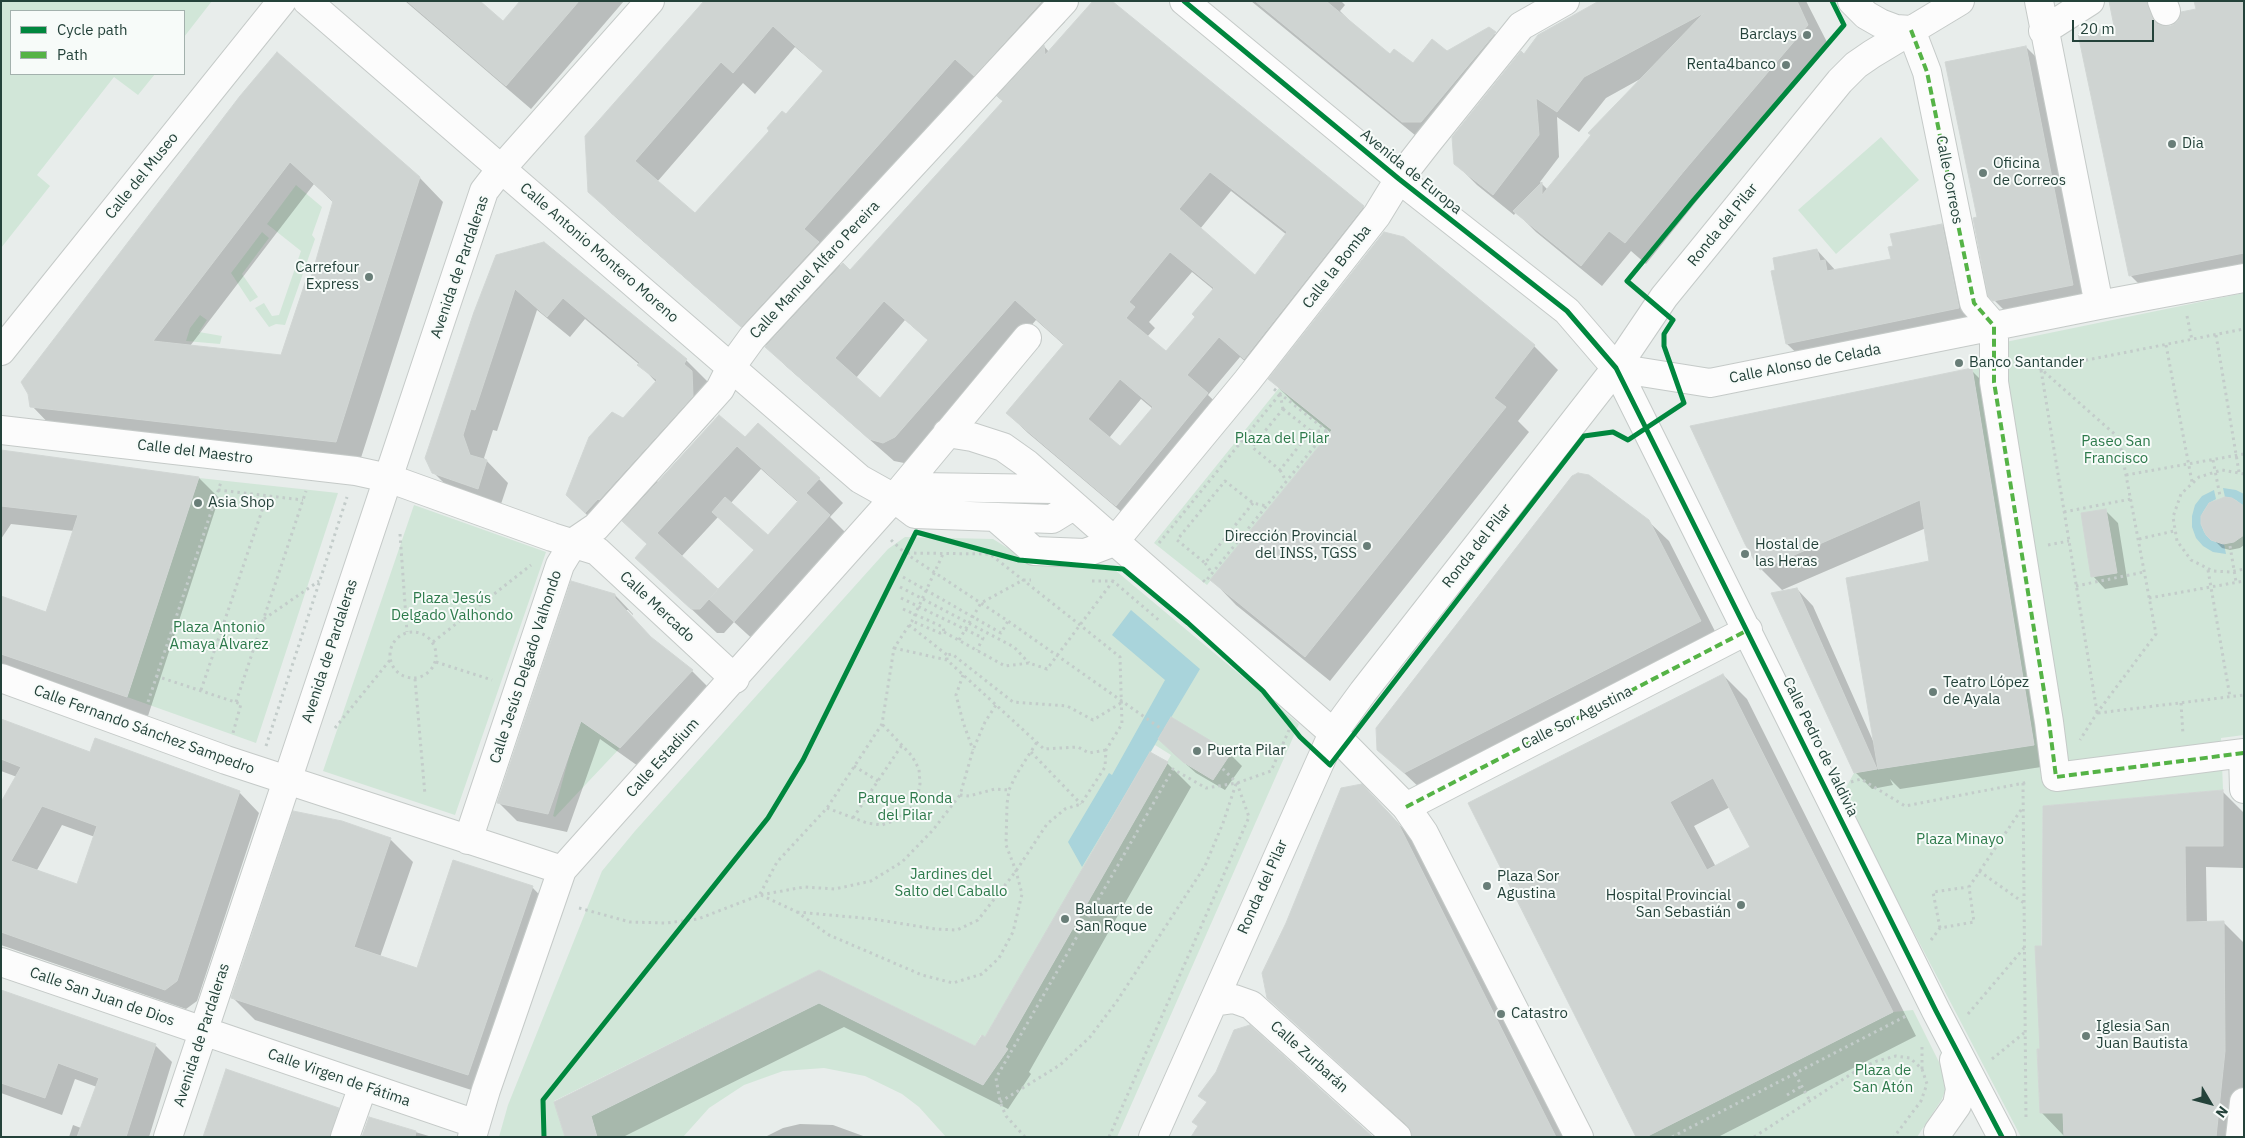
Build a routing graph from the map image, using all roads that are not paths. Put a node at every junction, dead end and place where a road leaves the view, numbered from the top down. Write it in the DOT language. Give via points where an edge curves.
graph roads {
  1 [pos="282,1"];
  2 [pos="307,1"];
  3 [pos="650,1"];
  4 [pos="1064,1"];
  5 [pos="1184,1"];
  6 [pos="1565,1"];
  7 [pos="1852,1"];
  8 [pos="1923,1"];
  9 [pos="1960,1"];
  10 [pos="2039,1"];
  11 [pos="2090,1"];
  12 [pos="1911,30"];
  13 [pos="2044,30"];
  14 [pos="501,168"];
  15 [pos="1399,179"];
  16 [pos="2244,278"];
  17 [pos="2099,305"];
  18 [pos="1994,326"];
  19 [pos="1027,338"];
  20 [pos="1,351"];
  21 [pos="731,367"];
  22 [pos="1616,368"];
  23 [pos="1,430"];
  24 [pos="947,433"];
  25 [pos="388,478"];
  26 [pos="894,498"];
  27 [pos="1063,498"];
  28 [pos="995,517"];
  29 [pos="1114,542"];
  30 [pos="567,554"];
  31 [pos="1748,630"];
  32 [pos="1,678"];
  33 [pos="735,679"];
  34 [pos="1333,732"];
  35 [pos="2243,753"];
  36 [pos="287,781"];
  37 [pos="2244,788"];
  38 [pos="1406,806"];
  39 [pos="468,840"];
  40 [pos="562,870"];
  41 [pos="1,962"];
  42 [pos="1213,1002"];
  43 [pos="1936,1011"];
  44 [pos="203,1032"];
  45 [pos="363,1086"];
  46 [pos="2244,1102"];
  47 [pos="474,1130"];
  48 [pos="1935,1134"];
  49 [pos="2009,1135"];
  50 [pos="168,1137"];
  51 [pos="346,1137"];
  52 [pos="1153,1137"];
  53 [pos="1397,1137"];
  54 [pos="1579,1137"];
  55 [pos="2240,1137"];
  1 -- 20 [label="street, Calle del Museo"];
  2 -- 14 [label="street, Calle Antonio Montero Moreno"];
  3 -- 14 [label="street, Avenida de Pardaleras"];
  4 -- 21 [label="street, Calle Manuel Alfaro Pereira" via="752,338"];
  5 -- 15 [label="street, Avenida de Europa"];
  6 -- 15 [label="street, Calle la Bomba" via="1521,26"];
  7 -- 12 [label="street" via="1880,23"];
  8 -- 12 [label="street"];
  9 -- 12 [label="street, Ronda del Pilar"];
  10 -- 13 [label="street"];
  11 -- 13 [label="street"];
  12 -- 18 [label="street, Calle Correos" via="1927,72 1974,304"];
  12 -- 22 [label="street, Ronda del Pilar" via="1856,65 1840,80 1664,297"];
  13 -- 17 [label="street"];
  14 -- 21 [label="street, Calle Antonio Montero Moreno"];
  14 -- 25 [label="street, Avenida de Pardaleras" via="484,191"];
  15 -- 22 [label="street, Avenida de Europa" via="1567,311"];
  15 -- 29 [label="street, Calle la Bomba" via="1377,215 1254,373"];
  16 -- 17 [label="street"];
  17 -- 18 [label="street"];
  18 -- 22 [label="street, Calle Alonso de Celada" via="1710,383"];
  18 -- 35 [label="street" via="1994,382 2056,777"];
  19 -- 24 [label="street"];
  21 -- 26 [label="street, Calle Antonio Montero Moreno" via="860,479"];
  21 -- 30 [label="street, Calle Manuel Alfaro Pereira" via="713,396"];
  22 -- 31 [label="street, Calle Pedro de Valdivia"];
  22 -- 34 [label="street, Ronda del Pilar"];
  23 -- 25 [label="street, Calle del Maestro" via="356,471"];
  24 -- 26 [label="street, Calle Estadium"];
  24 -- 27 [label="street" via="1002,447 1027,464"];
  25 -- 30 [label="street" via="552,537"];
  25 -- 36 [label="street, Avenida de Pardaleras"];
  26 -- 27 [label="street" via="918,487"];
  26 -- 28 [label="street" via="915,514"];
  26 -- 33 [label="street, Calle Estadium"];
  27 -- 28 [label="street" via="1052,519"];
  27 -- 29 [label="street"];
  28 -- 29 [label="street" via="1034,551 1085,553"];
  29 -- 34 [label="street"];
  30 -- 33 [label="street, Calle Mercado" via="597,551"];
  30 -- 39 [label="street, Calle Jesús Delgado Valhondo"];
  31 -- 38 [label="street, Calle Sor Agustina"];
  31 -- 43 [label="street, Calle Pedro de Valdivia"];
  32 -- 36 [label="street, Calle Fernando Sánchez Sampedro"];
  33 -- 40 [label="street, Calle Estadium"];
  34 -- 38 [label="street"];
  34 -- 42 [label="street, Ronda del Pilar"];
  35 -- 37 [label="street"];
  36 -- 39 [label="street"];
  36 -- 44 [label="street, Avenida de Pardaleras"];
  38 -- 54 [label="street" via="1424,833"];
  39 -- 40 [label="street"];
  40 -- 47 [label="street, Calle Estadium"];
  41 -- 44 [label="street, Calle San Juan de Dios"];
  42 -- 52 [label="street, Ronda del Pilar"];
  42 -- 53 [label="street, Calle Zurbarán" via="1234,999 1251,1004"];
  43 -- 48 [label="street, Calle Pedro de Valdivia" via="1956,1066 1960,1089 1957,1105"];
  43 -- 49 [label="street, Calle Pedro de Valdivia"];
  44 -- 45 [label="street, Calle Virgen de Fátima"];
  44 -- 50 [label="street, Avenida de Pardaleras"];
  45 -- 47 [label="street, Calle Virgen de Fátima"];
  45 -- 51 [label="street"];
  46 -- 55 [label="street"];
  48 -- 49 [label="street" via="1950,1125 1970,1123"];
}
